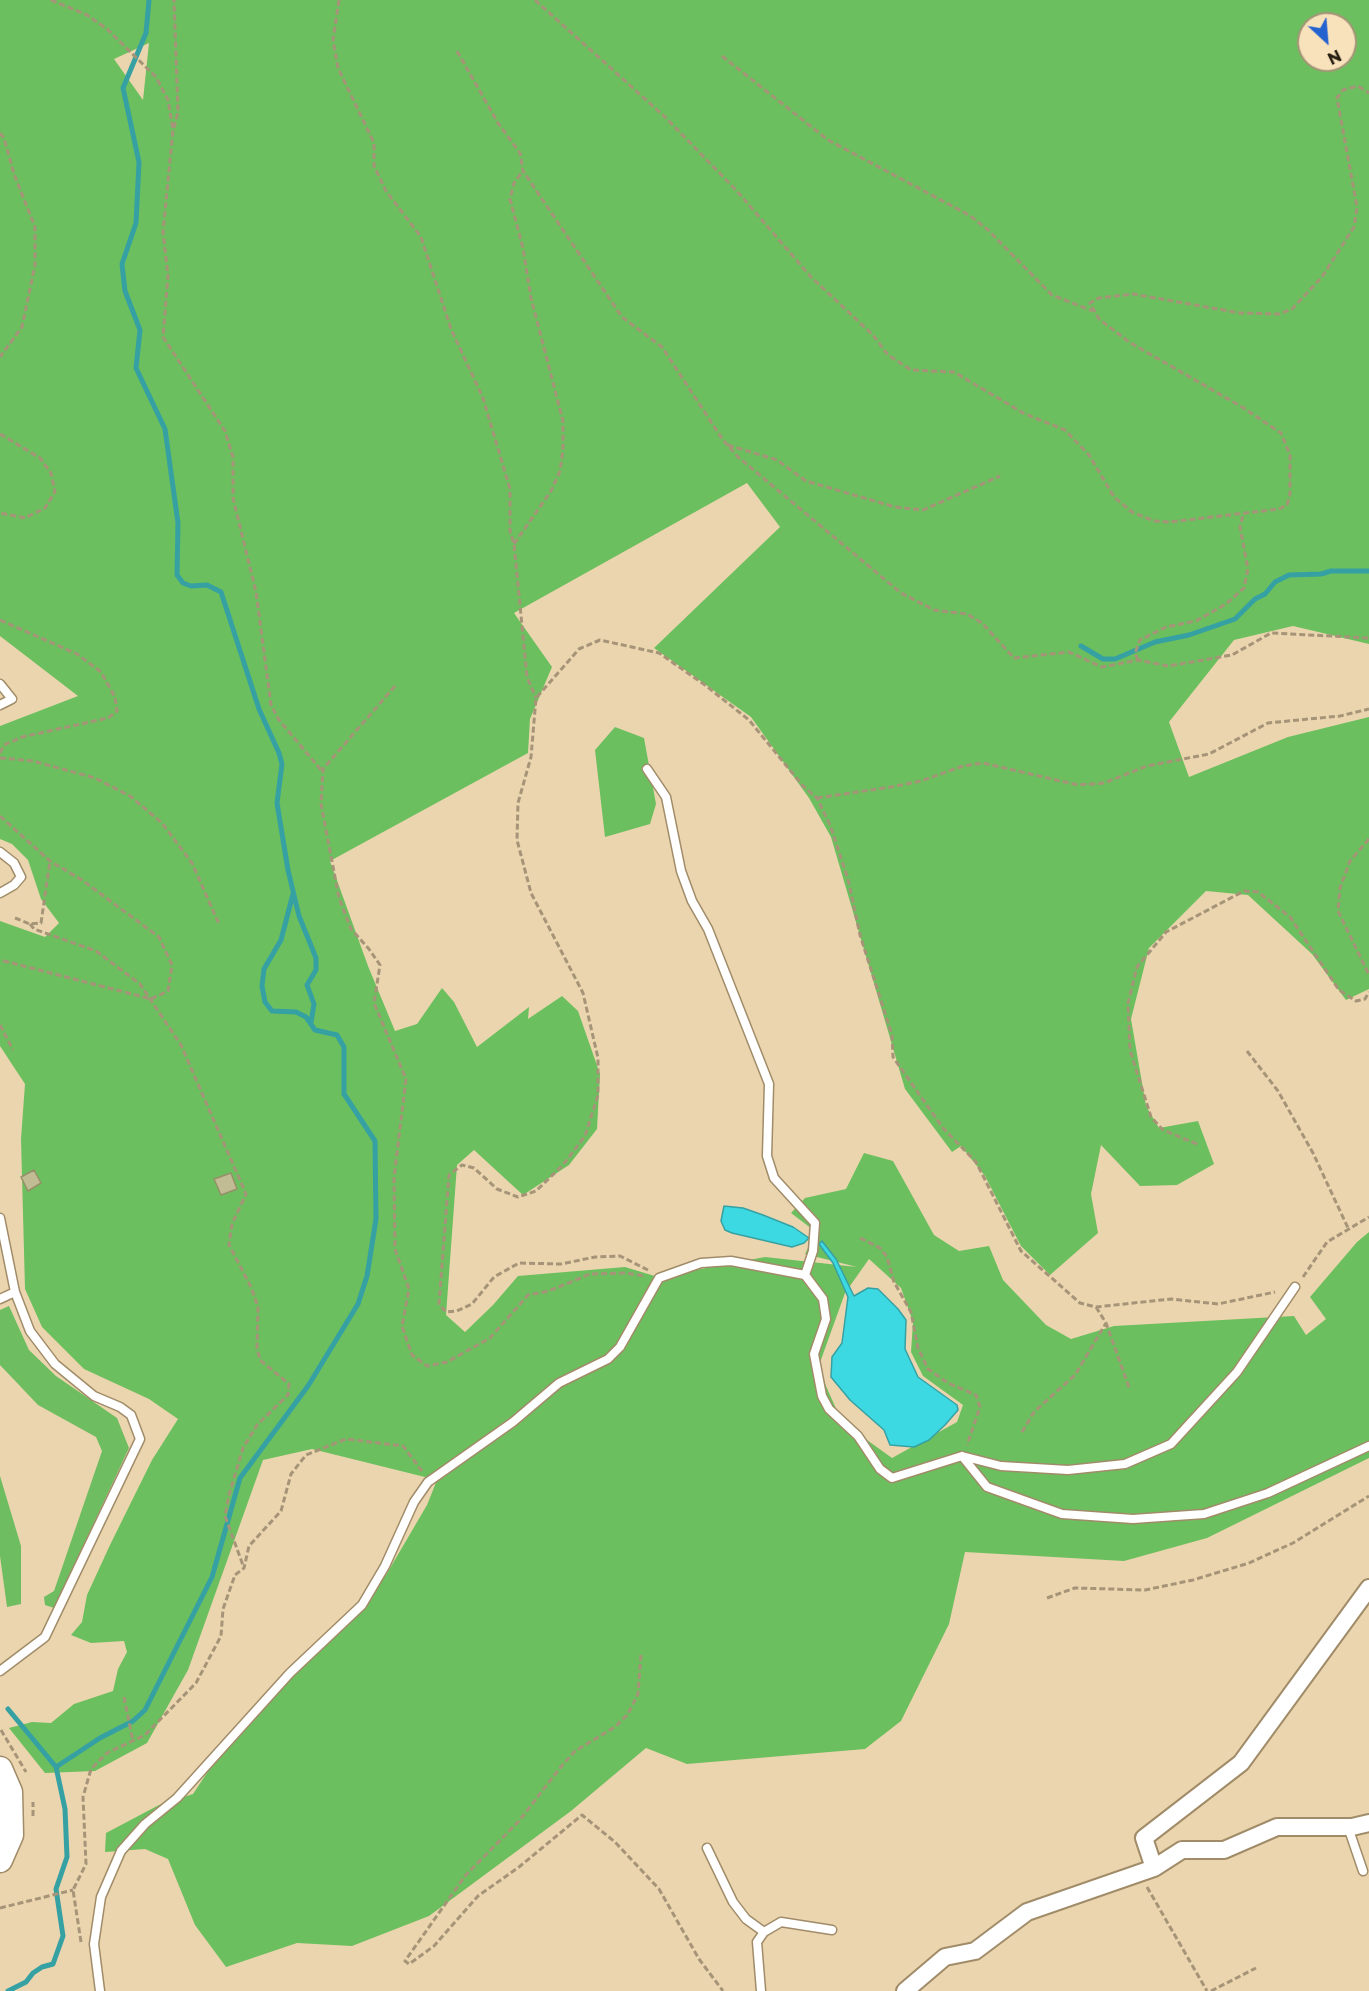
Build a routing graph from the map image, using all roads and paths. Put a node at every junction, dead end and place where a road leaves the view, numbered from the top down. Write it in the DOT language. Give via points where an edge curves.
graph roads {
  1 [pos="51,0"];
  2 [pos="174,0"];
  3 [pos="339,0"];
  4 [pos="535,0"];
  5 [pos="457,51"];
  6 [pos="722,56"];
  7 [pos="1369,93"];
  8 [pos="173,130"];
  9 [pos="0,133"];
  10 [pos="523,171"];
  11 [pos="1093,311"];
  12 [pos="0,357"];
  13 [pos="0,434"];
  14 [pos="727,445"];
  15 [pos="1000,476"];
  16 [pos="0,513"];
  17 [pos="1243,515"];
  18 [pos="514,544"];
  19 [pos="0,620"];
  20 [pos="1369,638"];
  21 [pos="1138,660"];
  22 [pos="0,684"];
  23 [pos="395,686"];
  24 [pos="536,698"];
  25 [pos="0,705"];
  26 [pos="1369,709"];
  27 [pos="0,753"];
  28 [pos="0,758"];
  29 [pos="647,769"];
  30 [pos="323,772"];
  31 [pos="817,798"];
  32 [pos="0,816"];
  33 [pos="1369,839"];
  34 [pos="0,852"];
  35 [pos="50,861"];
  36 [pos="0,893"];
  37 [pos="15,918"];
  38 [pos="30,924"];
  39 [pos="219,924"];
  40 [pos="0,960"];
  41 [pos="1369,975"];
  42 [pos="1369,992"];
  43 [pos="151,999"];
  44 [pos="0,1025"];
  45 [pos="13,1050"];
  46 [pos="1247,1051"];
  47 [pos="1197,1144"];
  48 [pos="1369,1217"];
  49 [pos="0,1218"];
  50 [pos="1348,1228"];
  51 [pos="860,1238"];
  52 [pos="805,1275"];
  53 [pos="659,1278"];
  54 [pos="1295,1287"];
  55 [pos="15,1292"];
  56 [pos="0,1299"];
  57 [pos="1096,1307"];
  58 [pos="1106,1323"];
  59 [pos="1130,1390"];
  60 [pos="1022,1432"];
  61 [pos="1369,1446"];
  62 [pos="962,1456"];
  63 [pos="428,1482"];
  64 [pos="1369,1496"];
  65 [pos="244,1568"];
  66 [pos="1369,1588"];
  67 [pos="1047,1598"];
  68 [pos="641,1655"];
  69 [pos="0,1671"];
  70 [pos="124,1698"];
  71 [pos="133,1741"];
  72 [pos="0,1769"];
  73 [pos="1369,1823"];
  74 [pos="1348,1827"];
  75 [pos="707,1848"];
  76 [pos="0,1860"];
  77 [pos="1154,1868"];
  78 [pos="1363,1871"];
  79 [pos="73,1890"];
  80 [pos="0,1908"];
  81 [pos="832,1930"];
  82 [pos="764,1932"];
  83 [pos="83,1948"];
  84 [pos="1256,1968"];
  85 [pos="100,1991"];
  86 [pos="723,1991"];
  87 [pos="761,1991"];
  88 [pos="905,1991"];
  89 [pos="1209,1991"];
  1 -- 8 [label="path" via="87,15 140,59 156,77 168,100"];
  2 -- 8 [label="path" via="178,112"];
  3 -- 18 [label="path" via="333,40 338,68 374,143 374,166 386,191 421,237 451,329 483,398 510,489 510,531"];
  4 -- 17 [label="path" via="664,116 888,355 911,370 954,372 1025,414 1065,430 1089,455 1114,497 1132,512 1154,521 1170,522"];
  5 -- 10 [label="path" via="520,153"];
  6 -- 11 [label="path" via="828,140 969,215 1052,295"];
  7 -- 11 [label="path" via="1358,86 1343,90 1337,98 1357,207 1354,227 1322,277 1292,309 1279,314 1240,313 1133,294 1099,298 1090,303"];
  8 -- 30 [label="path" via="163,232 168,276 164,337 225,431 234,457 232,498 256,592 271,705"];
  9 -- 12 [label="path" via="35,227 35,265 22,327"];
  10 -- 14 [label="path" via="622,317 662,347"];
  10 -- 18 [label="path" via="514,183 510,199 562,421 563,450 560,471 551,491"];
  11 -- 17 [label="path" via="1129,342 1281,433 1290,455 1287,505"];
  13 -- 16 [label="path" via="40,458 51,473 55,492 45,508 25,518"];
  14 -- 15 [label="path" via="777,460 806,481 896,507 923,510"];
  14 -- 21 [label="path" via="901,593 934,610 967,614 982,623 1014,658 1070,652 1102,667"];
  17 -- 21 [label="path" via="1240,527 1248,569 1244,588 1196,621 1166,627 1140,640 1135,653"];
  18 -- 24 [label="path" via="527,677"];
  19 -- 27 [label="path" via="77,654 101,672 115,697 117,711 108,718 22,737 4,745"];
  20 -- 21 [label="path" via="1271,633 1232,655 1168,666"];
  22 -- 25 [label="lane" via="12,699"];
  23 -- 30 [label="path"];
  24 -- 31 [label="path" via="579,649 600,640 659,653 748,720 802,786"];
  24 -- 53 [label="path" via="531,758 518,803 517,840 531,893 583,993 598,1058 598,1095 585,1137 536,1191 518,1197 497,1189 474,1168 462,1165 449,1174 439,1304 446,1312 472,1304 494,1276 519,1263 561,1264 620,1256"];
  26 -- 31 [label="path" via="1268,723 1209,754 1147,766 1104,783 1078,785 983,763 891,788"];
  28 -- 39 [label="path" via="33,761 95,778 130,796 162,823 192,863"];
  29 -- 52 [label="lane" via="666,797 681,871 769,1084 767,1156 774,1178 815,1223 813,1251"];
  30 -- 53 [label="path" via="321,804 339,898 351,929 380,965 374,1003 406,1079 394,1178 395,1249 409,1289 402,1326 412,1355 427,1366 447,1362 490,1338 528,1295 590,1275 625,1273"];
  31 -- 57 [label="path" via="848,879 860,935 892,1035 893,1057 943,1128 976,1162 1022,1251 1080,1303"];
  32 -- 35 [label="path"];
  33 -- 41 [label="path" via="1350,861 1340,888 1338,911"];
  34 -- 36 [label="lane" via="14,863 21,877"];
  35 -- 38 [label="path" via="41,923"];
  35 -- 43 [label="path" via="159,937 172,965 168,992"];
  37 -- 38 [label="path"];
  38 -- 43 [label="path" via="34,929 96,951 140,984"];
  40 -- 43 [label="path"];
  42 -- 47 [label="path" via="1365,999 1356,1001 1339,990 1290,917 1258,892 1244,891 1166,932 1137,967 1128,1003 1131,1050 1151,1117 1164,1130"];
  43 -- 65 [label="path" via="181,1045 246,1194 232,1224 229,1245 258,1307 256,1348 260,1360 289,1384 288,1395 257,1425 243,1448 229,1495 225,1516"];
  44 -- 45 [label="path"];
  46 -- 50 [label="path" via="1278,1091"];
  48 -- 50 [label="path"];
  49 -- 55 [label="lane"];
  50 -- 54 [label="path" via="1327,1242"];
  51 -- 62 [label="path" via="880,1248 887,1257 894,1282 911,1312 918,1348 928,1369 976,1395 980,1407"];
  52 -- 53 [label="lane" via="731,1261 701,1263"];
  52 -- 62 [label="lane" via="823,1299 826,1318 814,1354 822,1396 829,1409 858,1436 880,1469 892,1478"];
  53 -- 63 [label="lane" via="620,1347 608,1359 559,1383 513,1422"];
  54 -- 57 [label="path" via="1218,1304 1171,1299"];
  54 -- 62 [label="lane" via="1237,1372 1172,1444 1125,1464 1068,1470 1001,1466"];
  55 -- 56 [label="lane"];
  55 -- 69 [label="lane" via="30,1331 55,1364 94,1396 131,1415 140,1439 45,1637"];
  57 -- 58 [label="path"];
  58 -- 59 [label="path"];
  58 -- 60 [label="path" via="1075,1375 1034,1412"];
  61 -- 62 [label="lane" via="1268,1493 1204,1514 1133,1520 1062,1514 987,1487"];
  63 -- 65 [label="path" via="403,1446 346,1439 306,1455 291,1474 281,1511 249,1545"];
  63 -- 85 [label="lane" via="362,1605 290,1673 177,1798 145,1824 121,1851 101,1897 94,1944"];
  64 -- 67 [label="path" via="1293,1543 1249,1563 1145,1590 1075,1588"];
  65 -- 71 [label="path" via="235,1575 223,1609 221,1636 196,1683 146,1735"];
  66 -- 77 [label="street" via="1241,1763 1144,1838"];
  68 -- 86 [label="path" via="638,1694 628,1714 615,1727 575,1751 519,1821 465,1876 405,1961 409,1964 434,1946 478,1896 582,1815 615,1842 659,1889 699,1959"];
  70 -- 71 [label="path"];
  71 -- 79 [label="path" via="107,1753 92,1769 83,1797 86,1864"];
  72 -- 76 [label="street" via="10,1792 11,1835"];
  73 -- 74 [label="street"];
  74 -- 77 [label="street" via="1277,1827 1224,1850 1182,1850"];
  74 -- 78 [label="lane"];
  75 -- 82 [label="lane" via="733,1902 746,1919"];
  77 -- 88 [label="street" via="1027,1912 975,1951 945,1957"];
  77 -- 89 [label="path" via="1144,1883"];
  79 -- 80 [label="path"];
  79 -- 83 [label="path"];
  81 -- 82 [label="lane" via="781,1922"];
  82 -- 87 [label="lane" via="757,1942"];
  84 -- 89 [label="path"];
}
